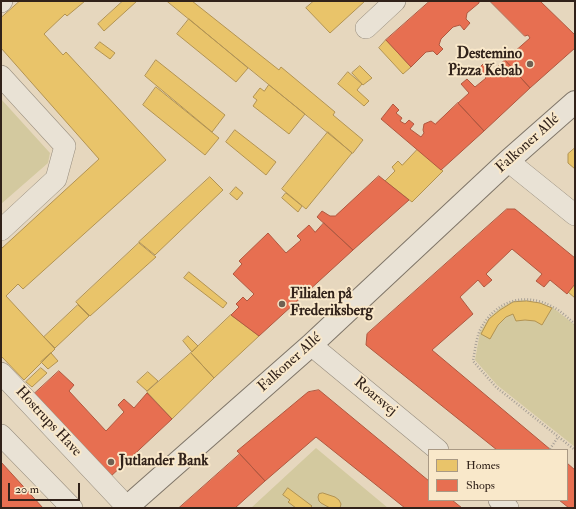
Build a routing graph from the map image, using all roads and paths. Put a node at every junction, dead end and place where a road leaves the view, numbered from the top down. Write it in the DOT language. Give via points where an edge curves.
graph roads {
  1 [pos="395,1"];
  2 [pos="366,28"];
  3 [pos="1,76"];
  4 [pos="575,102"];
  5 [pos="508,161"];
  6 [pos="575,215"];
  7 [pos="1,230"];
  8 [pos="575,324"];
  9 [pos="311,345"];
  10 [pos="1,372"];
  11 [pos="1,435"];
  12 [pos="558,437"];
  13 [pos="437,449"];
  14 [pos="550,449"];
  15 [pos="575,450"];
  16 [pos="500,501"];
  17 [pos="72,508"];
  18 [pos="127,508"];
  19 [pos="508,508"];
  1 -- 2 [label="street"];
  3 -- 7 [label="street" via="65,146 56,179"];
  4 -- 5 [label="street, Falkoner Allé"];
  5 -- 6 [label="street"];
  5 -- 9 [label="street, Falkoner Allé"];
  8 -- 12 [label="path" via="552,307 526,298 513,301 500,307 488,318 479,332 473,361 496,387"];
  9 -- 13 [label="street, Roarsvej"];
  9 -- 18 [label="street, Falkoner Allé"];
  10 -- 18 [label="street, Hostrups Have"];
  11 -- 17 [label="street"];
  12 -- 14 [label="path"];
  12 -- 15 [label="path"];
  16 -- 19 [label="street"];
}
